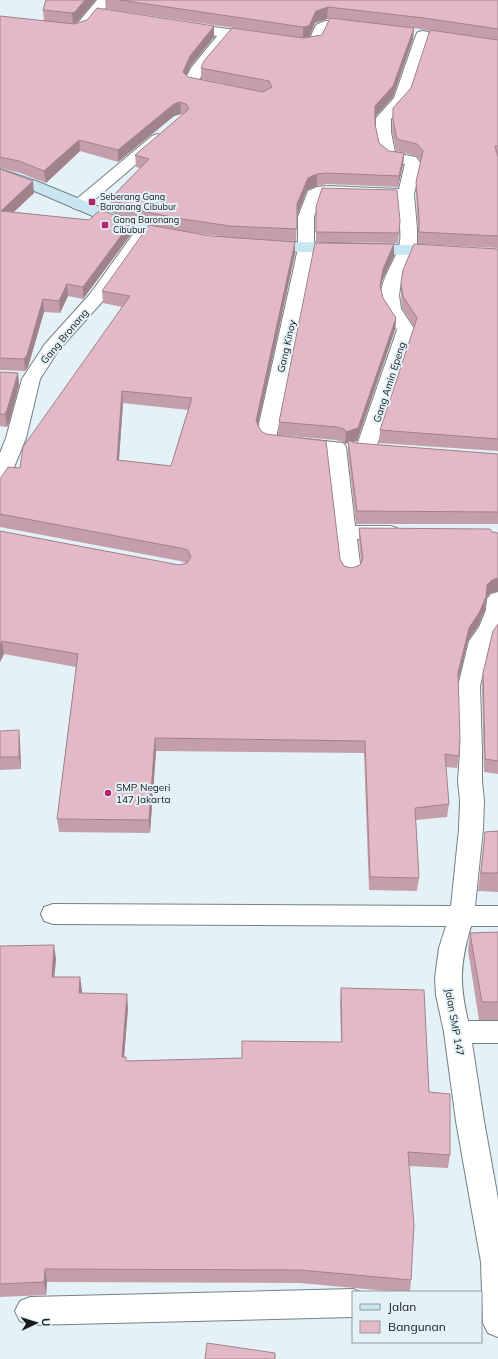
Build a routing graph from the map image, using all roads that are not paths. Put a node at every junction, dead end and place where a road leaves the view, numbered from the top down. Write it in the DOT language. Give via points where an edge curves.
graph roads {
  1 [pos="104,0"];
  2 [pos="94,13"];
  3 [pos="109,16"];
  4 [pos="172,25"];
  5 [pos="370,29"];
  6 [pos="66,30"];
  7 [pos="227,33"];
  8 [pos="422,35"];
  9 [pos="232,91"];
  10 [pos="168,130"];
  11 [pos="0,174"];
  12 [pos="406,194"];
  13 [pos="79,205"];
  14 [pos="146,230"];
  15 [pos="190,239"];
  16 [pos="250,246"];
  17 [pos="306,248"];
  18 [pos="407,250"];
  19 [pos="498,255"];
  20 [pos="336,447"];
  21 [pos="366,448"];
  22 [pos="388,449"];
  23 [pos="0,477"];
  24 [pos="346,532"];
  25 [pos="410,533"];
  26 [pos="351,572"];
  27 [pos="498,599"];
  28 [pos="493,630"];
  29 [pos="53,914"];
  30 [pos="462,915"];
  31 [pos="498,916"];
  32 [pos="457,1032"];
  33 [pos="498,1032"];
  34 [pos="496,1262"];
  35 [pos="352,1304"];
  36 [pos="492,1308"];
  37 [pos="30,1312"];
  1 -- 2 [label="street"];
  2 -- 3 [label="street"];
  2 -- 6 [label="street" via="79,29"];
  4 -- 7 [label="street"];
  5 -- 7 [label="street" via="325,25 321,27 314,43 303,44"];
  7 -- 9 [label="street" via="196,70 191,82"];
  8 -- 12 [label="street, Gang Amin Epeng" via="401,99 383,122 388,154 413,162"];
  10 -- 13 [label="street"];
  11 -- 13 [label="street"];
  12 -- 17 [label="street" via="317,192 307,214"];
  12 -- 18 [label="street, Gang Amin Epeng" via="410,232"];
  13 -- 14 [label="street"];
  14 -- 15 [label="street"];
  14 -- 23 [label="street, Gang Bronang" via="96,298 23,379 16,438"];
  16 -- 17 [label="street"];
  17 -- 18 [label="street"];
  17 -- 20 [label="street, Gang Kinoy" via="266,433 273,441"];
  18 -- 19 [label="street"];
  18 -- 21 [label="street, Gang Amin Epeng" via="394,278 390,294 391,305 404,326 405,333"];
  20 -- 21 [label="street"];
  20 -- 24 [label="street"];
  21 -- 22 [label="street"];
  24 -- 25 [label="street"];
  24 -- 26 [label="street"];
  27 -- 28 [label="street, Jalan SMP 147"];
  28 -- 30 [label="street, Jalan SMP 147" via="480,641 469,686 472,801"];
  29 -- 30 [label="street"];
  30 -- 31 [label="street"];
  30 -- 32 [label="street, Jalan SMP 147" via="452,948 448,978"];
  32 -- 33 [label="street"];
  32 -- 34 [label="street, Jalan SMP 147" via="470,1121"];
  34 -- 36 [label="street, Jalan SMP 147"];
  35 -- 37 [label="street"];
}
